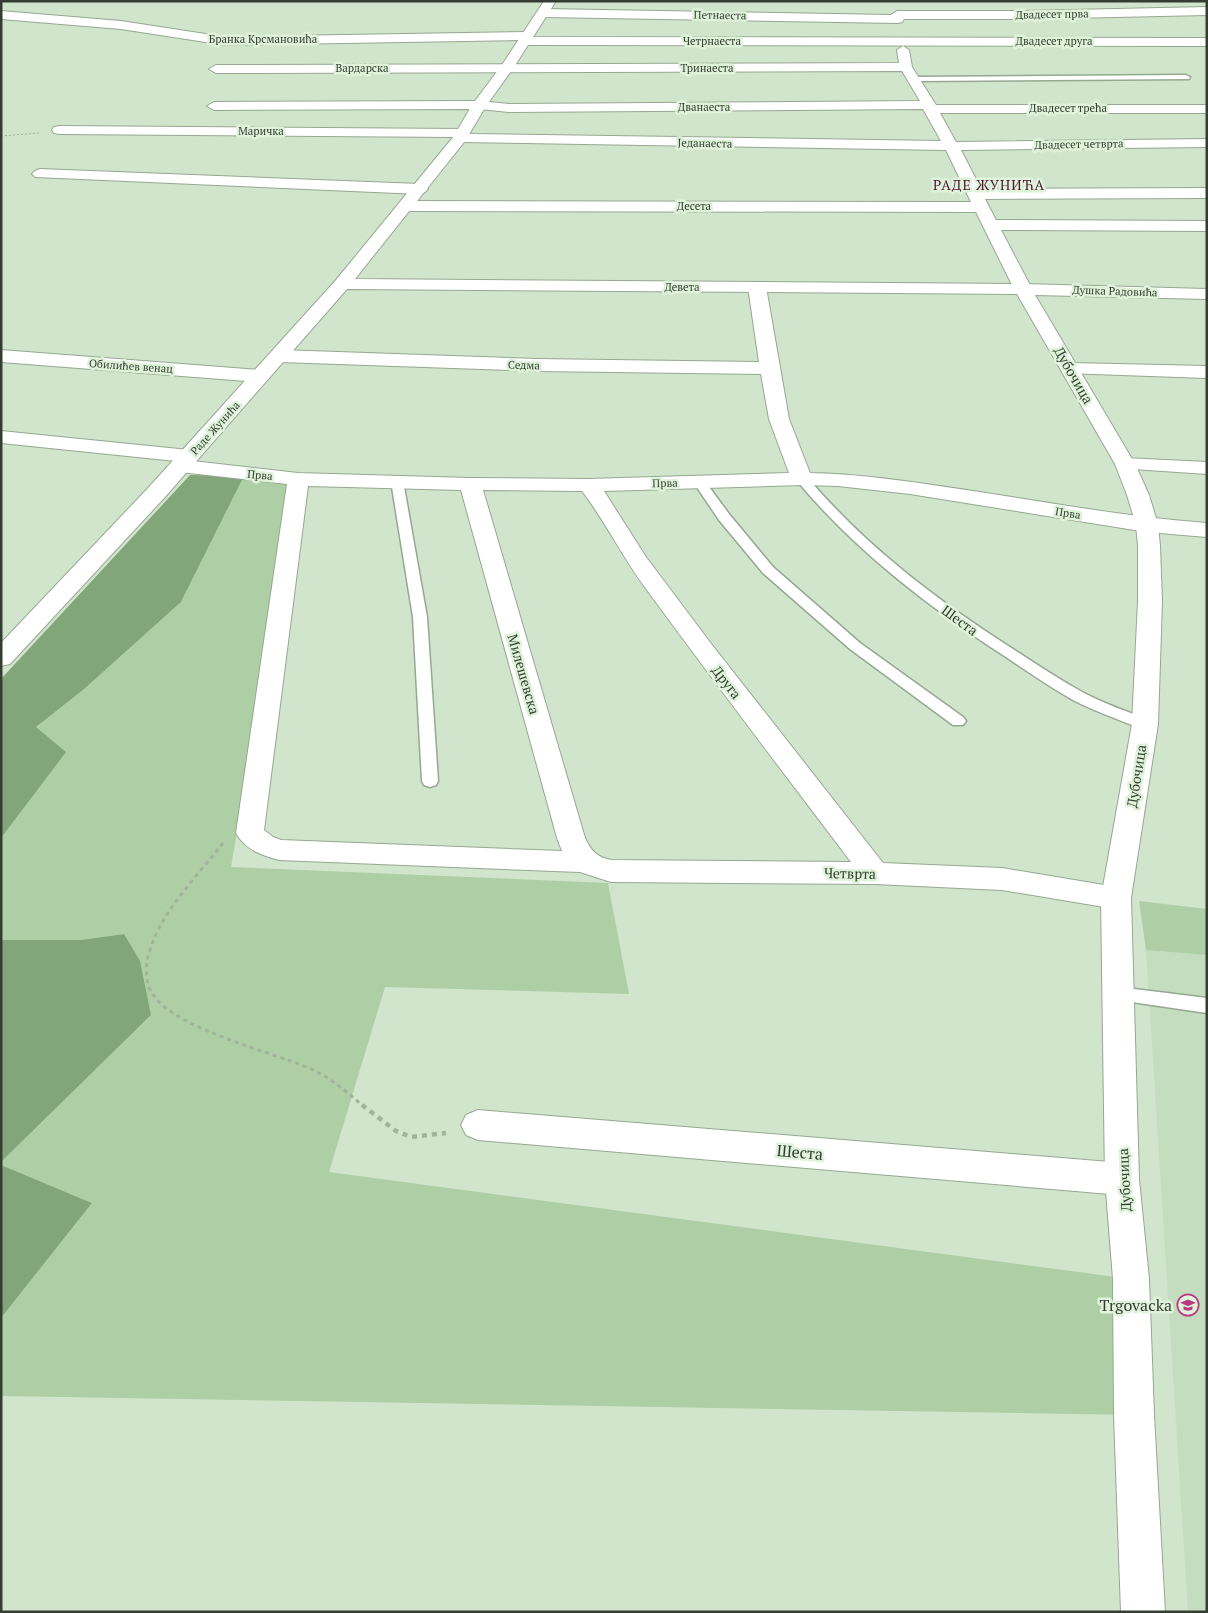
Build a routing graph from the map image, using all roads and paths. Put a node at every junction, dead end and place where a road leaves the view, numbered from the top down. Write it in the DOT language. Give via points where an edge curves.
graph roads {
  1 [pos="550,1"];
  2 [pos="1207,11"];
  3 [pos="898,12"];
  4 [pos="543,14"];
  5 [pos="1,16"];
  6 [pos="525,38"];
  7 [pos="902,40"];
  8 [pos="1207,42"];
  9 [pos="507,68"];
  10 [pos="216,69"];
  11 [pos="910,73"];
  12 [pos="1186,77"];
  13 [pos="480,105"];
  14 [pos="214,106"];
  15 [pos="929,107"];
  16 [pos="1207,109"];
  17 [pos="59,130"];
  18 [pos="1,136"];
  19 [pos="461,136"];
  20 [pos="1207,143"];
  21 [pos="951,146"];
  22 [pos="40,174"];
  23 [pos="420,189"];
  24 [pos="1207,193"];
  25 [pos="979,200"];
  26 [pos="406,206"];
  27 [pos="991,225"];
  28 [pos="1207,226"];
  29 [pos="342,284"];
  30 [pos="757,287"];
  31 [pos="1023,289"];
  32 [pos="1207,294"];
  33 [pos="1,356"];
  34 [pos="280,356"];
  35 [pos="769,368"];
  36 [pos="1071,369"];
  37 [pos="1207,372"];
  38 [pos="260,376"];
  39 [pos="1,437"];
  40 [pos="185,461"];
  41 [pos="1125,464"];
  42 [pos="1207,468"];
  43 [pos="298,478"];
  44 [pos="802,479"];
  45 [pos="397,481"];
  46 [pos="700,483"];
  47 [pos="470,484"];
  48 [pos="588,485"];
  49 [pos="1147,525"];
  50 [pos="1207,530"];
  51 [pos="1,658"];
  52 [pos="958,721"];
  53 [pos="1145,724"];
  54 [pos="430,782"];
  55 [pos="250,833"];
  56 [pos="584,862"];
  57 [pos="876,873"];
  58 [pos="1116,898"];
  59 [pos="1118,994"];
  60 [pos="1207,1006"];
  61 [pos="478,1124"];
  62 [pos="1122,1179"];
  63 [pos="1143,1612"];
  1 -- 4 [label="street, Раде Жунића"];
  2 -- 3 [label="street, Двадесет прва" via="1024,15"];
  3 -- 4 [label="street, Петнаеста"];
  3 -- 7 [label="street, Дубочица"];
  4 -- 6 [label="street, Раде Жунића"];
  5 -- 6 [label="street, Бранка Крсмановића" via="121,25 225,41"];
  6 -- 7 [label="street, Четрнаеста"];
  6 -- 9 [label="street, Раде Жунића"];
  7 -- 8 [label="street, Двадесет друга"];
  7 -- 11 [label="street, Дубочица"];
  9 -- 10 [label="street, Вардарска"];
  9 -- 11 [label="street, Тринаеста"];
  9 -- 13 [label="street, Раде Жунића" via="500,86"];
  11 -- 12 [label="lane"];
  11 -- 15 [label="street, Дубочица"];
  13 -- 14 [label="street"];
  13 -- 15 [label="street, Дванаеста" via="509,108"];
  13 -- 19 [label="street, Раде Жунића"];
  15 -- 16 [label="street, Двадесет трећа"];
  15 -- 21 [label="street, Дубочица"];
  17 -- 18 [label="path"];
  17 -- 19 [label="street, Маричка"];
  19 -- 21 [label="street, Једанаеста"];
  19 -- 23 [label="street, Раде Жунића"];
  20 -- 21 [label="street, Двадесет четврта"];
  21 -- 25 [label="street, Дубочица"];
  22 -- 23 [label="street"];
  23 -- 26 [label="street, Раде Жунића"];
  24 -- 25 [label="street, Десета"];
  25 -- 26 [label="street, Десета"];
  25 -- 27 [label="street, Дубочица"];
  26 -- 29 [label="street, Раде Жунића"];
  27 -- 28 [label="street"];
  27 -- 31 [label="street, Дубочица"];
  29 -- 30 [label="street, Девета"];
  29 -- 34 [label="street, Раде Жунића"];
  30 -- 31 [label="street, Девета"];
  30 -- 35 [label="street"];
  31 -- 32 [label="street, Душка Радовића"];
  31 -- 36 [label="street, Дубочица"];
  33 -- 38 [label="street, Обилићев венац"];
  34 -- 35 [label="street, Седма" via="537,365"];
  34 -- 38 [label="street, Раде Жунића"];
  35 -- 44 [label="street" via="779,419"];
  36 -- 37 [label="street"];
  36 -- 41 [label="street, Дубочица"];
  38 -- 40 [label="street, Раде Жунића"];
  39 -- 40 [label="street, Прва"];
  40 -- 43 [label="street, Прва"];
  40 -- 51 [label="street, Раде Жунића"];
  41 -- 42 [label="street"];
  41 -- 49 [label="street, Дубочица"];
  43 -- 45 [label="street, Прва"];
  43 -- 55 [label="street"];
  44 -- 46 [label="street, Прва"];
  44 -- 49 [label="street, Прва" via="910,488"];
  44 -- 53 [label="lane, Шеста" via="819,501 881,558 981,636 1078,696"];
  45 -- 47 [label="street, Прва"];
  45 -- 54 [label="lane" via="420,617"];
  46 -- 48 [label="street, Прва"];
  46 -- 52 [label="lane" via="768,570 855,646"];
  47 -- 48 [label="street, Прва"];
  47 -- 56 [label="street, Милешевска" via="571,838"];
  48 -- 57 [label="street, Друга" via="636,559 700,646"];
  49 -- 50 [label="street, Прва"];
  49 -- 53 [label="street, Дубочица" via="1150,601"];
  53 -- 58 [label="street, Дубочица"];
  55 -- 56 [label="street, Четврта" via="263,844 279,850"];
  55 -- 61 [label="path" via="229,834 161,923 148,956 147,973 150,990 158,1002 185,1021 311,1069 337,1083 396,1131 411,1137 440,1135"];
  56 -- 57 [label="street, Четврта" via="610,871"];
  57 -- 58 [label="street, Четврта" via="1002,879"];
  58 -- 59 [label="street, Дубочица"];
  59 -- 60 [label="lane"];
  59 -- 62 [label="street, Дубочица"];
  61 -- 62 [label="street, Шеста"];
  62 -- 63 [label="street, Дубочица" via="1131,1279"];
}
